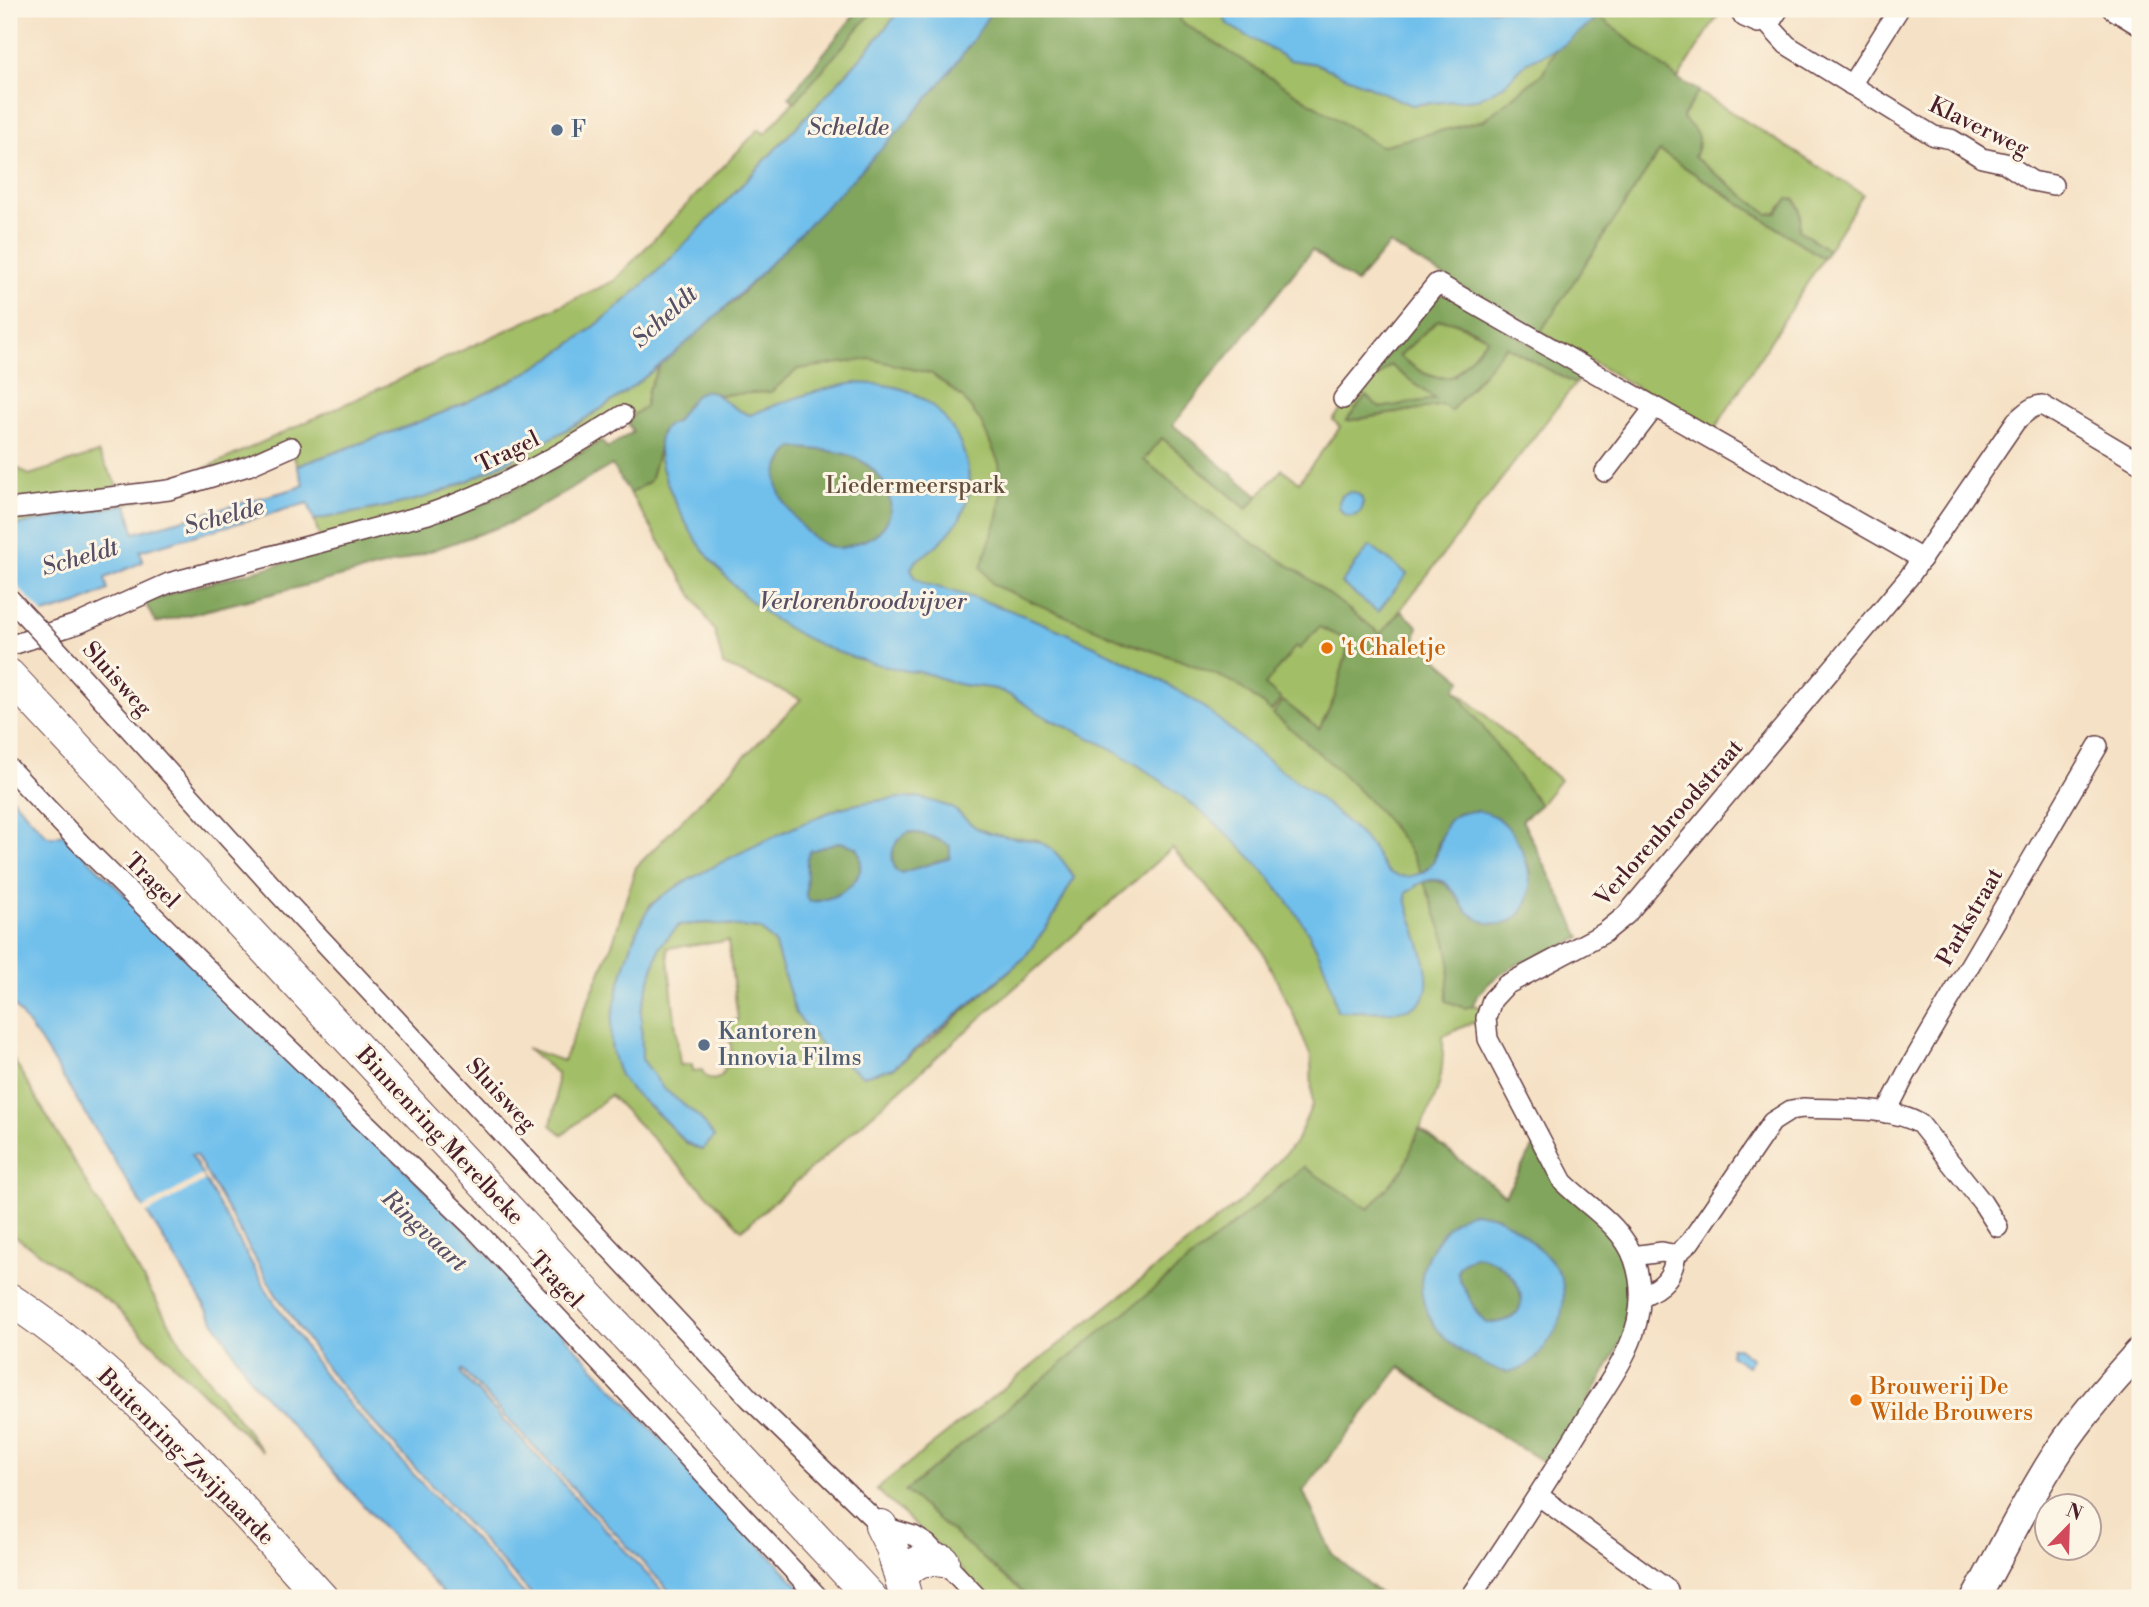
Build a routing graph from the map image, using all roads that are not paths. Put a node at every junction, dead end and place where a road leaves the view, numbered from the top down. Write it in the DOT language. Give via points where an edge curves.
graph roads {
  1 [pos="1739,9"];
  2 [pos="1899,9"];
  3 [pos="2112,9"];
  4 [pos="1773,15"];
  5 [pos="2140,26"];
  6 [pos="1851,85"];
  7 [pos="2053,185"];
  8 [pos="1343,399"];
  9 [pos="1654,408"];
  10 [pos="623,415"];
  11 [pos="291,447"];
  12 [pos="2139,459"];
  13 [pos="1605,472"];
  14 [pos="9,509"];
  15 [pos="1922,559"];
  16 [pos="9,598"];
  17 [pos="9,646"];
  18 [pos="10,676"];
  19 [pos="2098,746"];
  20 [pos="9,768"];
  21 [pos="1886,1112"];
  22 [pos="1998,1227"];
  23 [pos="1676,1255"];
  24 [pos="1633,1256"];
  25 [pos="1641,1297"];
  26 [pos="9,1299"];
  27 [pos="2140,1351"];
  28 [pos="1539,1496"];
  29 [pos="881,1526"];
  30 [pos="943,1561"];
  31 [pos="903,1587"];
  32 [pos="1668,1590"];
  33 [pos="312,1592"];
  34 [pos="819,1598"];
  35 [pos="871,1598"];
  36 [pos="978,1598"];
  37 [pos="1470,1598"];
  38 [pos="1976,1598"];
  1 -- 4 [label="street, Klaverweg" via="1751,21"];
  2 -- 6 [label="street"];
  3 -- 5 [label="street"];
  4 -- 6 [label="street, Klaverweg" via="1787,45"];
  6 -- 7 [label="street, Klaverweg" via="1934,136 1951,139 1982,158 2005,163 2032,181"];
  8 -- 9 [label="street" via="1437,282"];
  9 -- 13 [label="street"];
  9 -- 15 [label="street"];
  10 -- 17 [label="street, Tragel" via="550,459 460,503 169,583 80,623"];
  11 -- 14 [label="street" via="248,466 169,490"];
  12 -- 15 [label="street, Verlorenbroodstraat" via="2042,405 2035,406 2016,421"];
  15 -- 24 [label="street, Verlorenbroodstraat" via="1626,915 1604,933 1506,985 1492,1000 1486,1018 1488,1039 1563,1182 1611,1225"];
  16 -- 29 [label="street, Sluisweg, bridge" via="750,1399"];
  18 -- 35 [label="highway, Binnenring Merelbeke"];
  19 -- 21 [label="street, Parkstraat"];
  20 -- 34 [label="street, Tragel" via="226,988 474,1228"];
  21 -- 22 [label="street" via="1908,1116 1920,1124"];
  21 -- 23 [label="street" via="1803,1108 1781,1114"];
  23 -- 24 [label="street"];
  23 -- 25 [label="street" via="1668,1280"];
  24 -- 25 [label="street, Verlorenbroodstraat"];
  25 -- 28 [label="street, Verlorenbroodstraat" via="1631,1341"];
  26 -- 33 [label="highway, Buitenring-Zwijnaarde" via="99,1367 165,1428"];
  27 -- 38 [label="main road" via="2059,1450"];
  28 -- 32 [label="street"];
  28 -- 37 [label="street, Verlorenbroodstraat"];
  29 -- 30 [label="street, Sluisweg" via="914,1536"];
  29 -- 31 [label="highway"];
  30 -- 31 [label="highway" via="929,1558 915,1563"];
  30 -- 36 [label="street, Sluisweg"];
}
